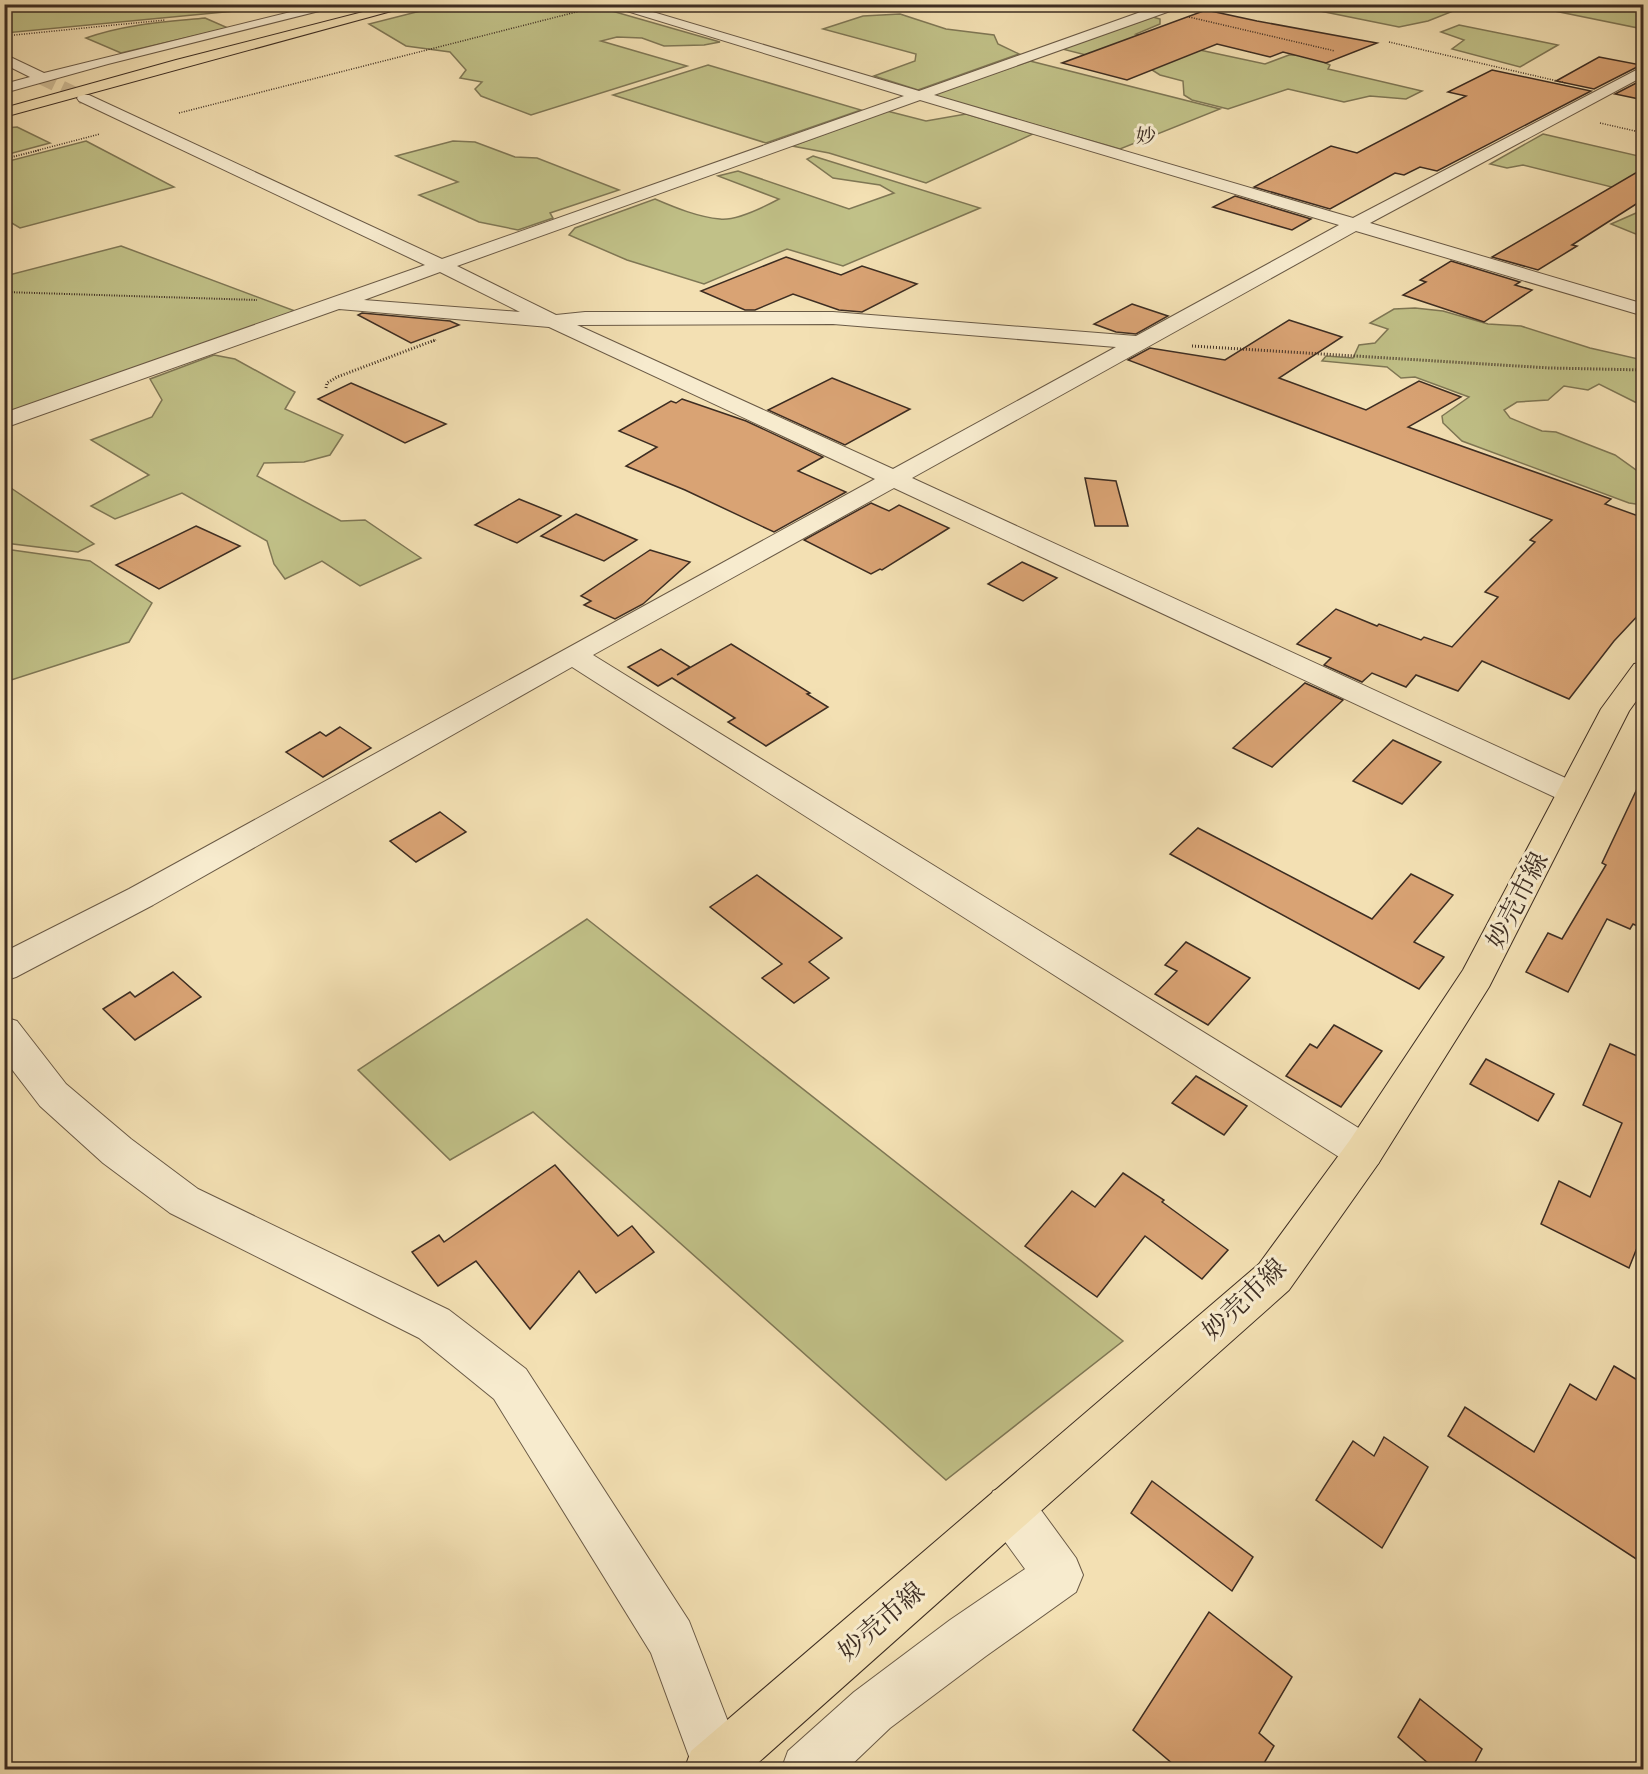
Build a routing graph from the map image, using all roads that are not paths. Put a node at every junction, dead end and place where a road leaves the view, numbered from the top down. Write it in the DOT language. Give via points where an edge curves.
graph roads {
  1 [pos="341,4"];
  2 [pos="378,4"];
  3 [pos="411,4"];
  4 [pos="609,4"];
  5 [pos="1163,8"];
  6 [pos="4,58"];
  7 [pos="1644,70"];
  8 [pos="42,78"];
  9 [pos="4,89"];
  10 [pos="918,95"];
  11 [pos="84,98"];
  12 [pos="4,102"];
  13 [pos="4,113"];
  14 [pos="1355,224"];
  15 [pos="440,265"];
  16 [pos="333,303"];
  17 [pos="1644,310"];
  18 [pos="553,321"];
  19 [pos="1141,343"];
  20 [pos="4,421"];
  21 [pos="893,480"];
  22 [pos="573,655"];
  23 [pos="1644,670"];
  24 [pos="1572,793"];
  25 [pos="4,968"];
  26 [pos="4,1031"];
  27 [pos="1364,1152"];
  28 [pos="1010,1508"];
  29 [pos="714,1766"];
  30 [pos="807,1770"];
  1 -- 8 [label="street"];
  2 -- 12 [label="main road"];
  3 -- 13 [label="main road"];
  4 -- 10 [label="street"];
  5 -- 10 [label="street"];
  6 -- 8 [label="street"];
  7 -- 14 [label="street"];
  8 -- 9 [label="street"];
  10 -- 14 [label="street"];
  10 -- 15 [label="street"];
  11 -- 15 [label="street"];
  14 -- 17 [label="street"];
  14 -- 19 [label="street"];
  15 -- 16 [label="street"];
  15 -- 18 [label="street"];
  16 -- 18 [label="street"];
  16 -- 20 [label="street"];
  18 -- 19 [label="street" via="833,318"];
  18 -- 21 [label="street"];
  19 -- 21 [label="street"];
  21 -- 22 [label="street"];
  21 -- 24 [label="street"];
  22 -- 25 [label="street" via="141,897"];
  22 -- 27 [label="street"];
  23 -- 24 [label="main road, 妙売市線" via="1615,709"];
  24 -- 27 [label="main road, 妙売市線" via="1477,978"];
  26 -- 29 [label="street" via="53,1095 117,1151 184,1201 434,1324 510,1384 671,1640"];
  27 -- 28 [label="main road, 妙売市線" via="1274,1277"];
  28 -- 29 [label="main road, 妙売市線"];
  28 -- 30 [label="street" via="1059,1575 872,1710"];
}
